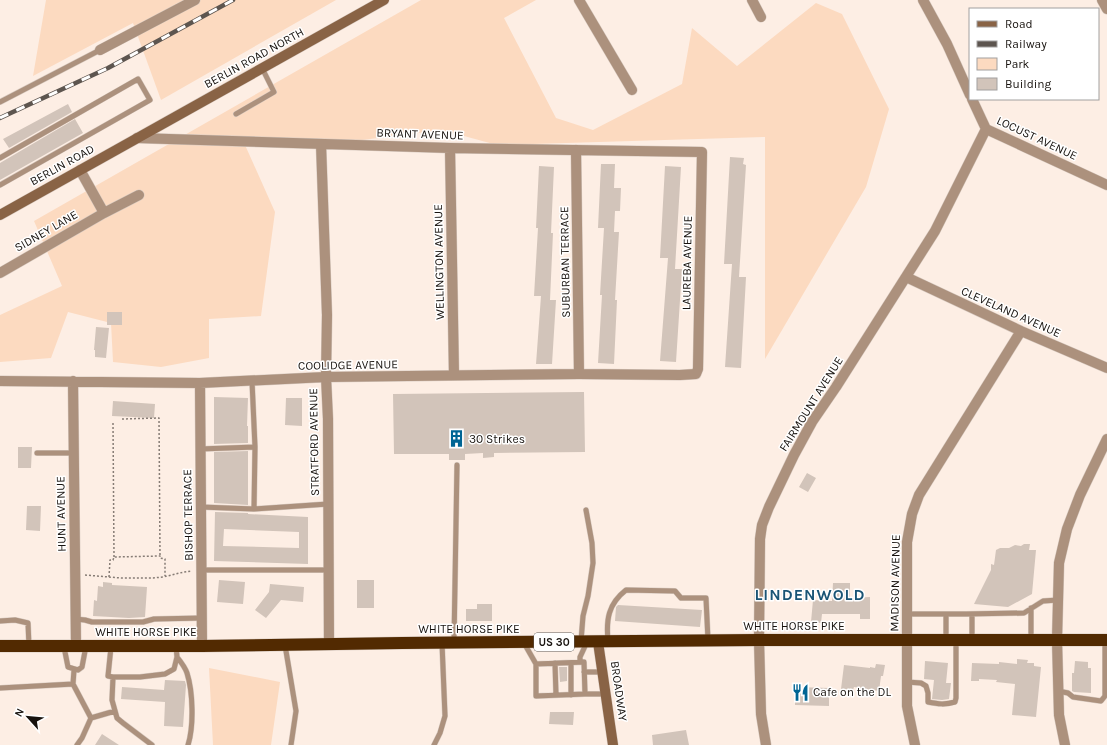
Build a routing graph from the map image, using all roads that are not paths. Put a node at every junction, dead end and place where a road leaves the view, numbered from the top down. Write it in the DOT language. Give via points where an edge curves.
graph roads {
  1 [pos="195,0"];
  2 [pos="384,0"];
  3 [pos="579,0"];
  4 [pos="752,0"];
  5 [pos="923,0"];
  6 [pos="1102,0"];
  7 [pos="1107,9"];
  8 [pos="761,17"];
  9 [pos="100,50"];
  10 [pos="262,68"];
  11 [pos="632,90"];
  12 [pos="969,93"];
  13 [pos="972,100"];
  14 [pos="0,102"];
  15 [pos="236,114"];
  16 [pos="986,129"];
  17 [pos="137,138"];
  18 [pos="321,144"];
  19 [pos="450,148"];
  20 [pos="576,150"];
  21 [pos="702,152"];
  22 [pos="0,158"];
  23 [pos="80,170"];
  24 [pos="0,185"];
  25 [pos="1107,185"];
  26 [pos="139,195"];
  27 [pos="104,213"];
  28 [pos="0,215"];
  29 [pos="0,273"];
  30 [pos="906,277"];
  31 [pos="1021,331"];
  32 [pos="1107,368"];
  33 [pos="579,374"];
  34 [pos="696,374"];
  35 [pos="454,376"];
  36 [pos="326,377"];
  37 [pos="0,381"];
  38 [pos="73,381"];
  39 [pos="252,381"];
  40 [pos="200,383"];
  41 [pos="1107,439"];
  42 [pos="255,447"];
  43 [pos="200,448"];
  44 [pos="37,453"];
  45 [pos="74,453"];
  46 [pos="457,465"];
  47 [pos="328,504"];
  48 [pos="201,507"];
  49 [pos="254,509"];
  50 [pos="586,510"];
  51 [pos="201,570"];
  52 [pos="329,570"];
  53 [pos="1058,600"];
  54 [pos="1031,608"];
  55 [pos="907,614"];
  56 [pos="946,614"];
  57 [pos="972,614"];
  58 [pos="202,618"];
  59 [pos="75,619"];
  60 [pos="0,621"];
  61 [pos="708,640"];
  62 [pos="759,640"];
  63 [pos="951,640"];
  64 [pos="972,640"];
  65 [pos="1031,640"];
  66 [pos="1057,640"];
  67 [pos="1106,640"];
  68 [pos="907,641"];
  69 [pos="524,642"];
  70 [pos="594,642"];
  71 [pos="454,643"];
  72 [pos="329,644"];
  73 [pos="285,645"];
  74 [pos="0,646"];
  75 [pos="29,646"];
  76 [pos="75,646"];
  77 [pos="112,646"];
  78 [pos="202,646"];
  79 [pos="176,652"];
  80 [pos="580,662"];
  81 [pos="555,663"];
  82 [pos="571,663"];
  83 [pos="536,664"];
  84 [pos="74,670"];
  85 [pos="584,672"];
  86 [pos="602,672"];
  87 [pos="113,678"];
  88 [pos="907,682"];
  89 [pos="73,684"];
  90 [pos="0,688"];
  91 [pos="1058,691"];
  92 [pos="585,694"];
  93 [pos="606,694"];
  94 [pos="556,695"];
  95 [pos="571,695"];
  96 [pos="115,711"];
  97 [pos="91,718"];
  98 [pos="77,745"];
  99 [pos="152,745"];
  100 [pos="188,745"];
  101 [pos="291,745"];
  102 [pos="434,745"];
  103 [pos="613,745"];
  104 [pos="766,745"];
  105 [pos="915,745"];
  106 [pos="1065,745"];
  1 -- 9 [label="street"];
  2 -- 10 [label="street, BERLIN ROAD NORTH"];
  3 -- 11 [label="street"];
  4 -- 8 [label="street"];
  5 -- 12 [label="street"];
  6 -- 7 [label="street"];
  9 -- 14 [label="lane"];
  10 -- 15 [label="lane" via="274,92"];
  10 -- 17 [label="street, BERLIN ROAD NORTH"];
  13 -- 16 [label="street, LOCUST AVENUE"];
  16 -- 25 [label="street, LOCUST AVENUE"];
  16 -- 30 [label="street, FAIRMOUNT AVENUE" via="935,231"];
  17 -- 18 [label="street, BRYANT AVENUE"];
  17 -- 23 [label="street, BERLIN ROAD"];
  18 -- 19 [label="street, BRYANT AVENUE"];
  18 -- 36 [label="street, STRATFORD AVENUE" via="327,316"];
  19 -- 20 [label="street, BRYANT AVENUE"];
  19 -- 35 [label="street, WELLINGTON AVENUE"];
  20 -- 21 [label="street, BRYANT AVENUE"];
  20 -- 33 [label="street, SUBURBAN TERRACE"];
  21 -- 34 [label="street, LAUREBA AVENUE"];
  22 -- 24 [label="lane" via="138,79 150,100"];
  23 -- 27 [label="street"];
  23 -- 28 [label="street, BERLIN ROAD"];
  26 -- 27 [label="street, SIDNEY LANE"];
  27 -- 29 [label="street, SIDNEY LANE"];
  30 -- 31 [label="street, CLEVELAND AVENUE"];
  30 -- 62 [label="street, FAIRMOUNT AVENUE" via="812,422 769,507 760,539"];
  31 -- 32 [label="street, CLEVELAND AVENUE"];
  31 -- 55 [label="street, MADISON AVENUE" via="920,495 912,514 907,542"];
  33 -- 34 [label="street, COOLIDGE AVENUE"];
  33 -- 35 [label="street, COOLIDGE AVENUE"];
  35 -- 36 [label="street, COOLIDGE AVENUE"];
  36 -- 39 [label="street, COOLIDGE AVENUE"];
  36 -- 47 [label="street, STRATFORD AVENUE"];
  37 -- 38 [label="street, COOLIDGE AVENUE"];
  38 -- 40 [label="street, COOLIDGE AVENUE"];
  38 -- 45 [label="street, HUNT AVENUE"];
  39 -- 40 [label="street, COOLIDGE AVENUE"];
  39 -- 42 [label="lane"];
  40 -- 43 [label="street, BISHOP TERRACE"];
  41 -- 53 [label="street" via="1067,529 1059,563"];
  42 -- 43 [label="lane"];
  42 -- 49 [label="lane"];
  43 -- 48 [label="street, BISHOP TERRACE"];
  44 -- 45 [label="lane"];
  45 -- 59 [label="street, HUNT AVENUE"];
  46 -- 71 [label="lane"];
  47 -- 49 [label="lane"];
  47 -- 52 [label="street, STRATFORD AVENUE"];
  48 -- 49 [label="lane"];
  48 -- 51 [label="street, BISHOP TERRACE"];
  50 -- 70 [label="lane" via="593,563 583,616"];
  51 -- 52 [label="lane"];
  51 -- 58 [label="street, BISHOP TERRACE"];
  52 -- 72 [label="street, STRATFORD AVENUE"];
  53 -- 54 [label="lane" via="1043,601"];
  53 -- 66 [label="street"];
  54 -- 57 [label="lane" via="1024,613"];
  54 -- 65 [label="lane"];
  55 -- 56 [label="lane"];
  55 -- 68 [label="street, MADISON AVENUE"];
  56 -- 57 [label="lane"];
  56 -- 63 [label="lane"];
  57 -- 64 [label="lane"];
  58 -- 59 [label="lane" via="154,619 143,622"];
  58 -- 78 [label="street, BISHOP TERRACE"];
  59 -- 76 [label="street, HUNT AVENUE"];
  60 -- 75 [label="lane" via="15,620 28,623"];
  61 -- 62 [label="highway, WHITE HORSE PIKE / US 30"];
  61 -- 70 [label="highway, WHITE HORSE PIKE / US 30"];
  61 -- 70 [label="lane" via="706,598 681,598 675,591 626,590 611,607 607,634"];
  62 -- 68 [label="highway, WHITE HORSE PIKE / US 30"];
  62 -- 104 [label="street, FAIRMOUNT AVENUE" via="761,714"];
  63 -- 64 [label="highway, WHITE HORSE PIKE / US 30"];
  63 -- 68 [label="highway, WHITE HORSE PIKE / US 30"];
  63 -- 88 [label="lane" via="955,702 940,705 928,702 926,686"];
  64 -- 65 [label="highway, WHITE HORSE PIKE / US 30"];
  65 -- 66 [label="highway, WHITE HORSE PIKE / US 30"];
  66 -- 67 [label="highway, WHITE HORSE PIKE / US 30"];
  66 -- 91 [label="street"];
  67 -- 91 [label="lane" via="1105,696 1101,700 1073,697"];
  68 -- 88 [label="street, MADISON AVENUE"];
  69 -- 70 [label="highway, WHITE HORSE PIKE / US 30"];
  69 -- 71 [label="highway, WHITE HORSE PIKE / US 30"];
  69 -- 83 [label="lane"];
  70 -- 80 [label="lane" via="580,658"];
  70 -- 86 [label="street, BROADWAY"];
  71 -- 72 [label="highway, WHITE HORSE PIKE / US 30"];
  71 -- 102 [label="lane" via="442,643 445,716"];
  72 -- 73 [label="highway, WHITE HORSE PIKE / US 30"];
  73 -- 78 [label="highway, WHITE HORSE PIKE / US 30"];
  73 -- 101 [label="lane" via="296,711"];
  74 -- 75 [label="highway, WHITE HORSE PIKE / US 30"];
  75 -- 76 [label="highway, WHITE HORSE PIKE / US 30"];
  76 -- 77 [label="highway, WHITE HORSE PIKE / US 30"];
  76 -- 84 [label="lane" via="68,667"];
  76 -- 84 [label="lane" via="82,666"];
  77 -- 79 [label="highway, WHITE HORSE PIKE / US 30"];
  77 -- 87 [label="lane" via="108,676"];
  78 -- 79 [label="highway, WHITE HORSE PIKE / US 30"];
  79 -- 87 [label="lane" via="174,669 165,674"];
  79 -- 100 [label="lane" via="190,685 192,721"];
  80 -- 82 [label="lane"];
  80 -- 85 [label="lane" via="584,662"];
  81 -- 82 [label="lane"];
  81 -- 83 [label="lane"];
  81 -- 94 [label="lane"];
  82 -- 95 [label="lane"];
  83 -- 94 [label="lane" via="536,696"];
  84 -- 89 [label="lane"];
  85 -- 86 [label="lane"];
  85 -- 92 [label="lane"];
  86 -- 93 [label="street, BROADWAY"];
  87 -- 96 [label="lane" via="112,700"];
  88 -- 105 [label="street, MADISON AVENUE" via="907,706"];
  89 -- 90 [label="lane"];
  89 -- 97 [label="lane"];
  91 -- 106 [label="street" via="1059,716"];
  92 -- 93 [label="lane"];
  92 -- 95 [label="lane"];
  93 -- 103 [label="street, BROADWAY"];
  94 -- 95 [label="lane"];
  96 -- 97 [label="lane"];
  96 -- 99 [label="lane" via="117,718"];
  97 -- 98 [label="lane"];
}
